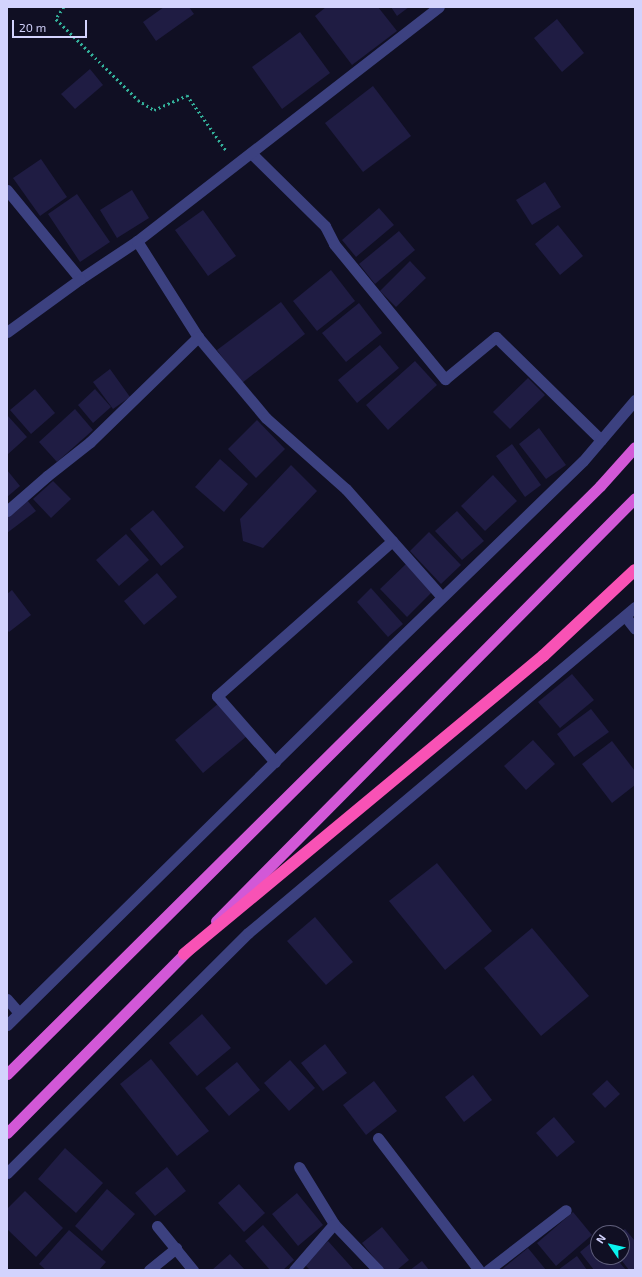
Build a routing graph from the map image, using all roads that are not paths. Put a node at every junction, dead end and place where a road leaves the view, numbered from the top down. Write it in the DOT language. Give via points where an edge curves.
graph roads {
  1 [pos="439,7"];
  2 [pos="251,152"];
  3 [pos="7,190"];
  4 [pos="136,241"];
  5 [pos="80,278"];
  6 [pos="7,332"];
  7 [pos="198,337"];
  8 [pos="635,400"];
  9 [pos="602,440"];
  10 [pos="635,442"];
  11 [pos="635,448"];
  12 [pos="600,486"];
  13 [pos="635,498"];
  14 [pos="7,511"];
  15 [pos="392,541"];
  16 [pos="635,570"];
  17 [pos="442,597"];
  18 [pos="635,607"];
  19 [pos="625,616"];
  20 [pos="635,629"];
  21 [pos="275,762"];
  22 [pos="184,954"];
  23 [pos="7,998"];
  24 [pos="19,1013"];
  25 [pos="7,1025"];
  26 [pos="7,1074"];
  27 [pos="7,1133"];
  28 [pos="378,1138"];
  29 [pos="299,1167"];
  30 [pos="7,1173"];
  31 [pos="566,1210"];
  32 [pos="334,1224"];
  33 [pos="157,1226"];
  34 [pos="176,1248"];
  35 [pos="149,1270"];
  36 [pos="193,1270"];
  37 [pos="294,1270"];
  38 [pos="378,1270"];
  39 [pos="479,1270"];
  40 [pos="488,1270"];
  1 -- 2 [label="street"];
  2 -- 4 [label="street"];
  2 -- 9 [label="street" via="325,226 334,244 445,379 496,337"];
  3 -- 5 [label="street"];
  4 -- 5 [label="street"];
  4 -- 7 [label="street"];
  5 -- 6 [label="street"];
  7 -- 14 [label="street" via="90,442"];
  7 -- 15 [label="street" via="266,418 346,489"];
  8 -- 9 [label="street"];
  9 -- 17 [label="street"];
  10 -- 12 [label="highway"];
  11 -- 12 [label="highway"];
  12 -- 26 [label="highway"];
  13 -- 22 [label="highway"];
  15 -- 17 [label="street"];
  15 -- 21 [label="street" via="217,696"];
  16 -- 22 [label="highway" via="543,656"];
  17 -- 21 [label="street"];
  18 -- 19 [label="street"];
  19 -- 20 [label="street"];
  19 -- 30 [label="street" via="248,933"];
  21 -- 24 [label="street"];
  22 -- 27 [label="highway"];
  23 -- 24 [label="street"];
  24 -- 25 [label="street"];
  28 -- 39 [label="street"];
  29 -- 32 [label="street"];
  31 -- 40 [label="street"];
  32 -- 37 [label="street"];
  32 -- 38 [label="street"];
  33 -- 34 [label="street"];
  34 -- 35 [label="street"];
  34 -- 36 [label="street"];
}
